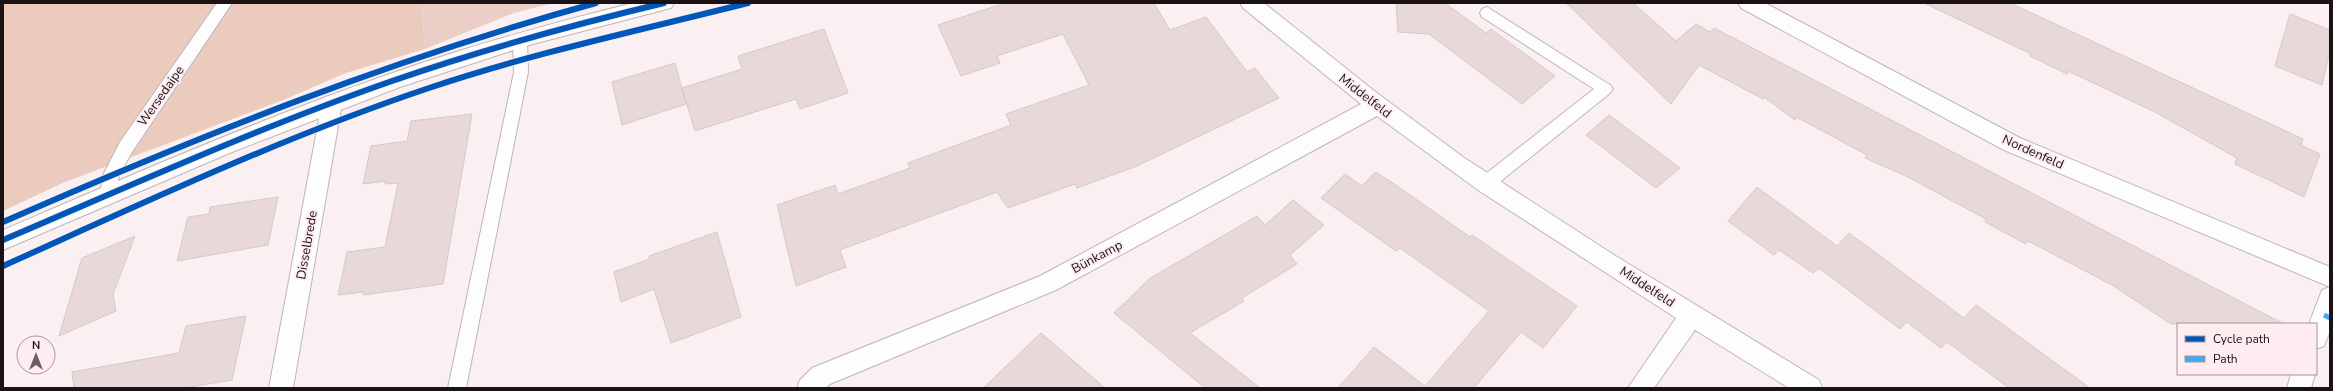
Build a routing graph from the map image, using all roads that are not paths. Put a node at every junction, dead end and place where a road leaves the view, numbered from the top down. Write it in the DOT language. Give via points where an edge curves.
graph roads {
  1 [pos="225,3"];
  2 [pos="664,3"];
  3 [pos="1250,3"];
  4 [pos="1748,3"];
  5 [pos="1487,13"];
  6 [pos="520,40"];
  7 [pos="332,103"];
  8 [pos="1377,106"];
  9 [pos="1485,184"];
  10 [pos="108,194"];
  11 [pos="3,240"];
  12 [pos="2330,277"];
  13 [pos="2330,297"];
  14 [pos="1691,316"];
  15 [pos="2317,335"];
  16 [pos="2304,375"];
  17 [pos="281,388"];
  18 [pos="457,388"];
  19 [pos="809,388"];
  20 [pos="1640,388"];
  21 [pos="1810,388"];
  22 [pos="2299,388"];
  1 -- 10 [label="lane, Wersedaipe" via="126,147 111,175"];
  2 -- 6 [label="street"];
  3 -- 8 [label="street, Middelfeld"];
  4 -- 12 [label="street, Nordenfeld" via="2012,144"];
  5 -- 9 [label="lane" via="1606,89"];
  6 -- 7 [label="street" via="448,62"];
  6 -- 18 [label="lane" via="522,72"];
  7 -- 10 [label="street"];
  7 -- 17 [label="street, Disselbrede"];
  8 -- 9 [label="street, Middelfeld"];
  8 -- 19 [label="street, Bünkamp" via="1048,283 821,376"];
  9 -- 14 [label="street, Middelfeld"];
  10 -- 11 [label="street"];
  13 -- 15 [label="street"];
  14 -- 20 [label="street"];
  14 -- 21 [label="street, Middelfeld"];
  16 -- 22 [label="street"];
}
